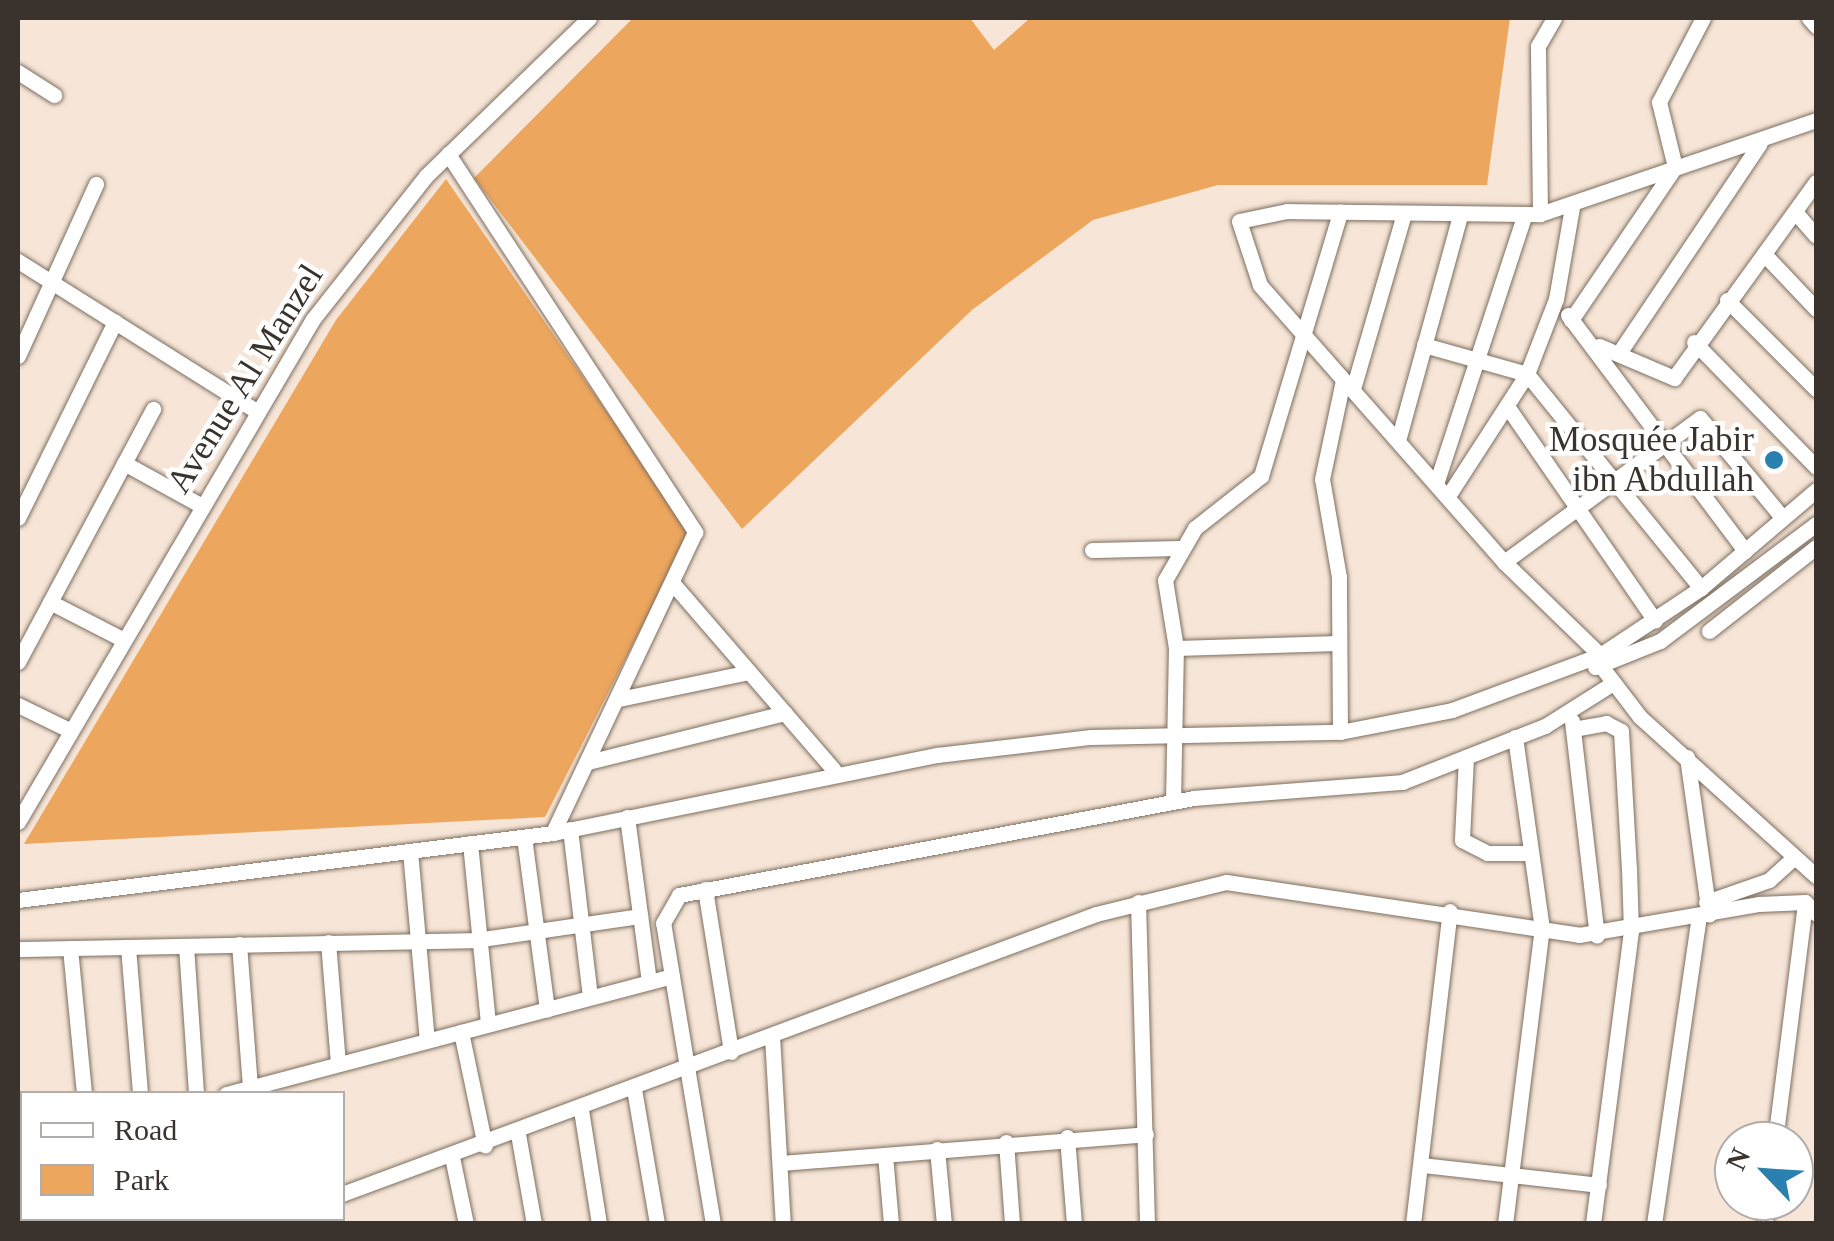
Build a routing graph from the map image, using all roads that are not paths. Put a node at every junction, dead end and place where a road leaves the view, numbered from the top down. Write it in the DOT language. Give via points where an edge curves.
graph roads {
  1 [pos="1554,18"];
  2 [pos="1703,18"];
  3 [pos="1809,18"];
  4 [pos="580,21"];
  5 [pos="1816,26"];
  6 [pos="18,72"];
  7 [pos="54,94"];
  8 [pos="1816,120"];
  9 [pos="1760,143"];
  10 [pos="448,154"];
  11 [pos="1675,167"];
  12 [pos="1816,182"];
  13 [pos="96,184"];
  14 [pos="1572,207"];
  15 [pos="1340,212"];
  16 [pos="1796,213"];
  17 [pos="1404,214"];
  18 [pos="1532,214"];
  19 [pos="1460,216"];
  20 [pos="1816,236"];
  21 [pos="1764,254"];
  22 [pos="18,260"];
  23 [pos="52,282"];
  24 [pos="1556,300"];
  25 [pos="1727,300"];
  26 [pos="1816,309"];
  27 [pos="1571,320"];
  28 [pos="114,322"];
  29 [pos="1309,339"];
  30 [pos="1694,342"];
  31 [pos="1424,345"];
  32 [pos="1599,346"];
  33 [pos="1620,350"];
  34 [pos="18,356"];
  35 [pos="1479,359"];
  36 [pos="1527,374"];
  37 [pos="1348,384"];
  38 [pos="1816,389"];
  39 [pos="153,409"];
  40 [pos="1508,409"];
  41 [pos="255,410"];
  42 [pos="1399,437"];
  43 [pos="1663,444"];
  44 [pos="124,463"];
  45 [pos="1816,467"];
  46 [pos="1437,480"];
  47 [pos="1622,482"];
  48 [pos="1816,490"];
  49 [pos="1448,496"];
  50 [pos="200,505"];
  51 [pos="1576,514"];
  52 [pos="1782,516"];
  53 [pos="18,518"];
  54 [pos="1816,524"];
  55 [pos="1816,547"];
  56 [pos="1182,548"];
  57 [pos="1092,550"];
  58 [pos="1745,551"];
  59 [pos="1504,562"];
  60 [pos="675,586"];
  61 [pos="1701,588"];
  62 [pos="50,602"];
  63 [pos="1655,621"];
  64 [pos="1709,631"];
  65 [pos="122,639"];
  66 [pos="1338,643"];
  67 [pos="1176,648"];
  68 [pos="1600,661"];
  69 [pos="18,662"];
  70 [pos="749,672"];
  71 [pos="1613,683"];
  72 [pos="619,699"];
  73 [pos="18,704"];
  74 [pos="1571,710"];
  75 [pos="785,714"];
  76 [pos="1640,717"];
  77 [pos="1573,729"];
  78 [pos="69,730"];
  79 [pos="1340,732"];
  80 [pos="1621,732"];
  81 [pos="1170,735"];
  82 [pos="1515,737"];
  83 [pos="1466,757"];
  84 [pos="1687,757"];
  85 [pos="588,762"];
  86 [pos="834,770"];
  87 [pos="1173,802"];
  88 [pos="627,817"];
  89 [pos="18,822"];
  90 [pos="570,829"];
  91 [pos="553,833"];
  92 [pos="524,837"];
  93 [pos="470,844"];
  94 [pos="410,851"];
  95 [pos="1531,853"];
  96 [pos="1791,860"];
  97 [pos="1816,876"];
  98 [pos="705,889"];
  99 [pos="18,900"];
  100 [pos="1138,902"];
  101 [pos="1811,908"];
  102 [pos="1450,911"];
  103 [pos="1705,911"];
  104 [pos="640,916"];
  105 [pos="582,924"];
  106 [pos="1542,929"];
  107 [pos="536,931"];
  108 [pos="1631,932"];
  109 [pos="1597,936"];
  110 [pos="418,940"];
  111 [pos="475,940"];
  112 [pos="328,942"];
  113 [pos="240,944"];
  114 [pos="186,946"];
  115 [pos="128,947"];
  116 [pos="70,948"];
  117 [pos="18,949"];
  118 [pos="672,976"];
  119 [pos="648,982"];
  120 [pos="590,997"];
  121 [pos="547,1008"];
  122 [pos="488,1024"];
  123 [pos="460,1032"];
  124 [pos="772,1036"];
  125 [pos="428,1040"];
  126 [pos="732,1052"];
  127 [pos="338,1064"];
  128 [pos="686,1069"];
  129 [pos="250,1087"];
  130 [pos="634,1088"];
  131 [pos="84,1091"];
  132 [pos="140,1091"];
  133 [pos="196,1091"];
  134 [pos="236,1091"];
  135 [pos="581,1110"];
  136 [pos="1778,1121"];
  137 [pos="518,1134"];
  138 [pos="1146,1134"];
  139 [pos="1067,1137"];
  140 [pos="1006,1142"];
  141 [pos="484,1146"];
  142 [pos="937,1148"];
  143 [pos="885,1155"];
  144 [pos="452,1157"];
  145 [pos="781,1164"];
  146 [pos="1422,1166"];
  147 [pos="1510,1180"];
  148 [pos="1598,1185"];
  149 [pos="345,1193"];
  150 [pos="466,1224"];
  151 [pos="534,1224"];
  152 [pos="599,1224"];
  153 [pos="657,1224"];
  154 [pos="713,1224"];
  155 [pos="782,1224"];
  156 [pos="891,1224"];
  157 [pos="944,1224"];
  158 [pos="1012,1224"];
  159 [pos="1074,1224"];
  160 [pos="1146,1224"];
  161 [pos="1413,1224"];
  162 [pos="1505,1224"];
  163 [pos="1593,1224"];
  164 [pos="1654,1224"];
  1 -- 18 [label="street" via="1538,46"];
  2 -- 11 [label="street" via="1658,102"];
  3 -- 5 [label="street"];
  4 -- 10 [label="street, Avenue Al Manzel"];
  6 -- 7 [label="street"];
  8 -- 9 [label="street"];
  9 -- 11 [label="street"];
  9 -- 33 [label="street"];
  10 -- 41 [label="street, Avenue Al Manzel" via="365,250"];
  10 -- 60 [label="street" via="690,522 696,542"];
  11 -- 14 [label="street"];
  11 -- 27 [label="street"];
  12 -- 16 [label="street"];
  13 -- 23 [label="street"];
  14 -- 18 [label="street"];
  14 -- 24 [label="street"];
  15 -- 17 [label="street"];
  15 -- 29 [label="street"];
  15 -- 29 [label="street" via="1239,221 1260,286"];
  16 -- 20 [label="street"];
  16 -- 21 [label="street"];
  17 -- 19 [label="street"];
  17 -- 37 [label="street"];
  18 -- 19 [label="street"];
  18 -- 35 [label="street"];
  19 -- 31 [label="street"];
  21 -- 25 [label="street"];
  21 -- 26 [label="street"];
  22 -- 23 [label="street"];
  23 -- 28 [label="street"];
  23 -- 34 [label="street"];
  24 -- 27 [label="street"];
  24 -- 36 [label="street"];
  25 -- 30 [label="street"];
  25 -- 38 [label="street"];
  27 -- 32 [label="street"];
  28 -- 41 [label="street"];
  28 -- 53 [label="street"];
  29 -- 37 [label="street"];
  29 -- 56 [label="street" via="1262,476"];
  30 -- 33 [label="street" via="1674,378 1660,380"];
  30 -- 45 [label="street"];
  31 -- 35 [label="street"];
  31 -- 42 [label="street"];
  32 -- 33 [label="street"];
  32 -- 43 [label="street"];
  35 -- 36 [label="street"];
  35 -- 46 [label="street"];
  36 -- 40 [label="street"];
  36 -- 47 [label="street"];
  37 -- 42 [label="street"];
  37 -- 66 [label="street" via="1322,479"];
  39 -- 44 [label="street"];
  40 -- 49 [label="street"];
  40 -- 51 [label="street"];
  41 -- 50 [label="street, Avenue Al Manzel"];
  42 -- 46 [label="street"];
  43 -- 47 [label="street"];
  43 -- 52 [label="street" via="1708,420"];
  43 -- 58 [label="street"];
  44 -- 50 [label="street"];
  44 -- 62 [label="street"];
  46 -- 49 [label="street"];
  47 -- 51 [label="street"];
  47 -- 61 [label="street"];
  48 -- 52 [label="street"];
  49 -- 59 [label="street"];
  50 -- 65 [label="street, Avenue Al Manzel"];
  51 -- 59 [label="street"];
  51 -- 63 [label="street"];
  52 -- 58 [label="street"];
  54 -- 68 [label="street" via="1660,641"];
  55 -- 64 [label="street"];
  56 -- 57 [label="street"];
  56 -- 67 [label="street" via="1162,599"];
  58 -- 61 [label="street"];
  59 -- 68 [label="street"];
  60 -- 70 [label="street"];
  60 -- 72 [label="street"];
  61 -- 63 [label="street"];
  62 -- 65 [label="street"];
  62 -- 69 [label="street"];
  63 -- 68 [label="street"];
  65 -- 78 [label="street, Avenue Al Manzel"];
  66 -- 67 [label="street"];
  66 -- 79 [label="street"];
  67 -- 81 [label="street"];
  68 -- 71 [label="street"];
  68 -- 79 [label="street" via="1452,710"];
  70 -- 72 [label="street"];
  70 -- 75 [label="street"];
  71 -- 74 [label="street"];
  71 -- 76 [label="street"];
  72 -- 85 [label="street"];
  73 -- 78 [label="street"];
  74 -- 77 [label="street"];
  74 -- 82 [label="street"];
  75 -- 85 [label="street"];
  75 -- 86 [label="street"];
  76 -- 80 [label="street"];
  76 -- 84 [label="street"];
  77 -- 80 [label="street" via="1606,723"];
  77 -- 109 [label="street"];
  78 -- 89 [label="street, Avenue Al Manzel"];
  79 -- 81 [label="street"];
  80 -- 108 [label="street"];
  81 -- 86 [label="street"];
  81 -- 87 [label="street"];
  82 -- 83 [label="street"];
  82 -- 95 [label="street"];
  83 -- 87 [label="street" via="1332,793"];
  83 -- 95 [label="street" via="1462,840 1487,853"];
  84 -- 96 [label="street"];
  84 -- 103 [label="street"];
  85 -- 91 [label="street"];
  86 -- 88 [label="street"];
  87 -- 98 [label="street"];
  88 -- 90 [label="street"];
  88 -- 104 [label="street"];
  90 -- 91 [label="street"];
  90 -- 105 [label="street"];
  91 -- 92 [label="street"];
  92 -- 93 [label="street"];
  92 -- 107 [label="street"];
  93 -- 94 [label="street"];
  93 -- 111 [label="street"];
  94 -- 99 [label="street"];
  94 -- 110 [label="street"];
  95 -- 106 [label="street"];
  96 -- 97 [label="street"];
  96 -- 103 [label="street" via="1769,880"];
  98 -- 118 [label="street" via="679,894 663,912"];
  98 -- 126 [label="street"];
  100 -- 102 [label="street" via="1260,880"];
  100 -- 124 [label="street"];
  100 -- 138 [label="street"];
  101 -- 103 [label="street"];
  101 -- 136 [label="street"];
  102 -- 106 [label="street"];
  102 -- 146 [label="street"];
  103 -- 108 [label="street"];
  103 -- 164 [label="street"];
  104 -- 105 [label="street"];
  104 -- 119 [label="street"];
  105 -- 107 [label="street"];
  105 -- 120 [label="street"];
  106 -- 109 [label="street"];
  106 -- 147 [label="street"];
  107 -- 111 [label="street"];
  107 -- 121 [label="street"];
  108 -- 109 [label="street"];
  108 -- 148 [label="street"];
  110 -- 111 [label="street"];
  110 -- 112 [label="street"];
  110 -- 125 [label="street"];
  111 -- 122 [label="street"];
  112 -- 113 [label="street"];
  112 -- 127 [label="street"];
  113 -- 114 [label="street"];
  113 -- 129 [label="street"];
  114 -- 115 [label="street"];
  114 -- 133 [label="street"];
  115 -- 116 [label="street"];
  115 -- 132 [label="street"];
  116 -- 117 [label="street"];
  116 -- 131 [label="street"];
  118 -- 119 [label="street"];
  118 -- 128 [label="street"];
  119 -- 120 [label="street"];
  120 -- 121 [label="street"];
  121 -- 122 [label="street"];
  122 -- 123 [label="street"];
  123 -- 125 [label="street"];
  123 -- 141 [label="street"];
  124 -- 126 [label="street"];
  124 -- 145 [label="street"];
  125 -- 127 [label="street"];
  126 -- 128 [label="street"];
  127 -- 129 [label="street"];
  128 -- 130 [label="street"];
  128 -- 154 [label="street"];
  129 -- 134 [label="street"];
  130 -- 135 [label="street"];
  130 -- 153 [label="street"];
  135 -- 137 [label="street"];
  135 -- 152 [label="street"];
  137 -- 141 [label="street"];
  137 -- 151 [label="street"];
  138 -- 139 [label="street"];
  138 -- 160 [label="street"];
  139 -- 140 [label="street"];
  139 -- 159 [label="street"];
  140 -- 142 [label="street"];
  140 -- 158 [label="street"];
  141 -- 144 [label="street"];
  142 -- 143 [label="street"];
  142 -- 157 [label="street"];
  143 -- 145 [label="street"];
  143 -- 156 [label="street"];
  144 -- 149 [label="street"];
  144 -- 150 [label="street"];
  145 -- 155 [label="street"];
  146 -- 147 [label="street"];
  146 -- 161 [label="street"];
  147 -- 148 [label="street"];
  147 -- 162 [label="street"];
  148 -- 163 [label="street"];
}
